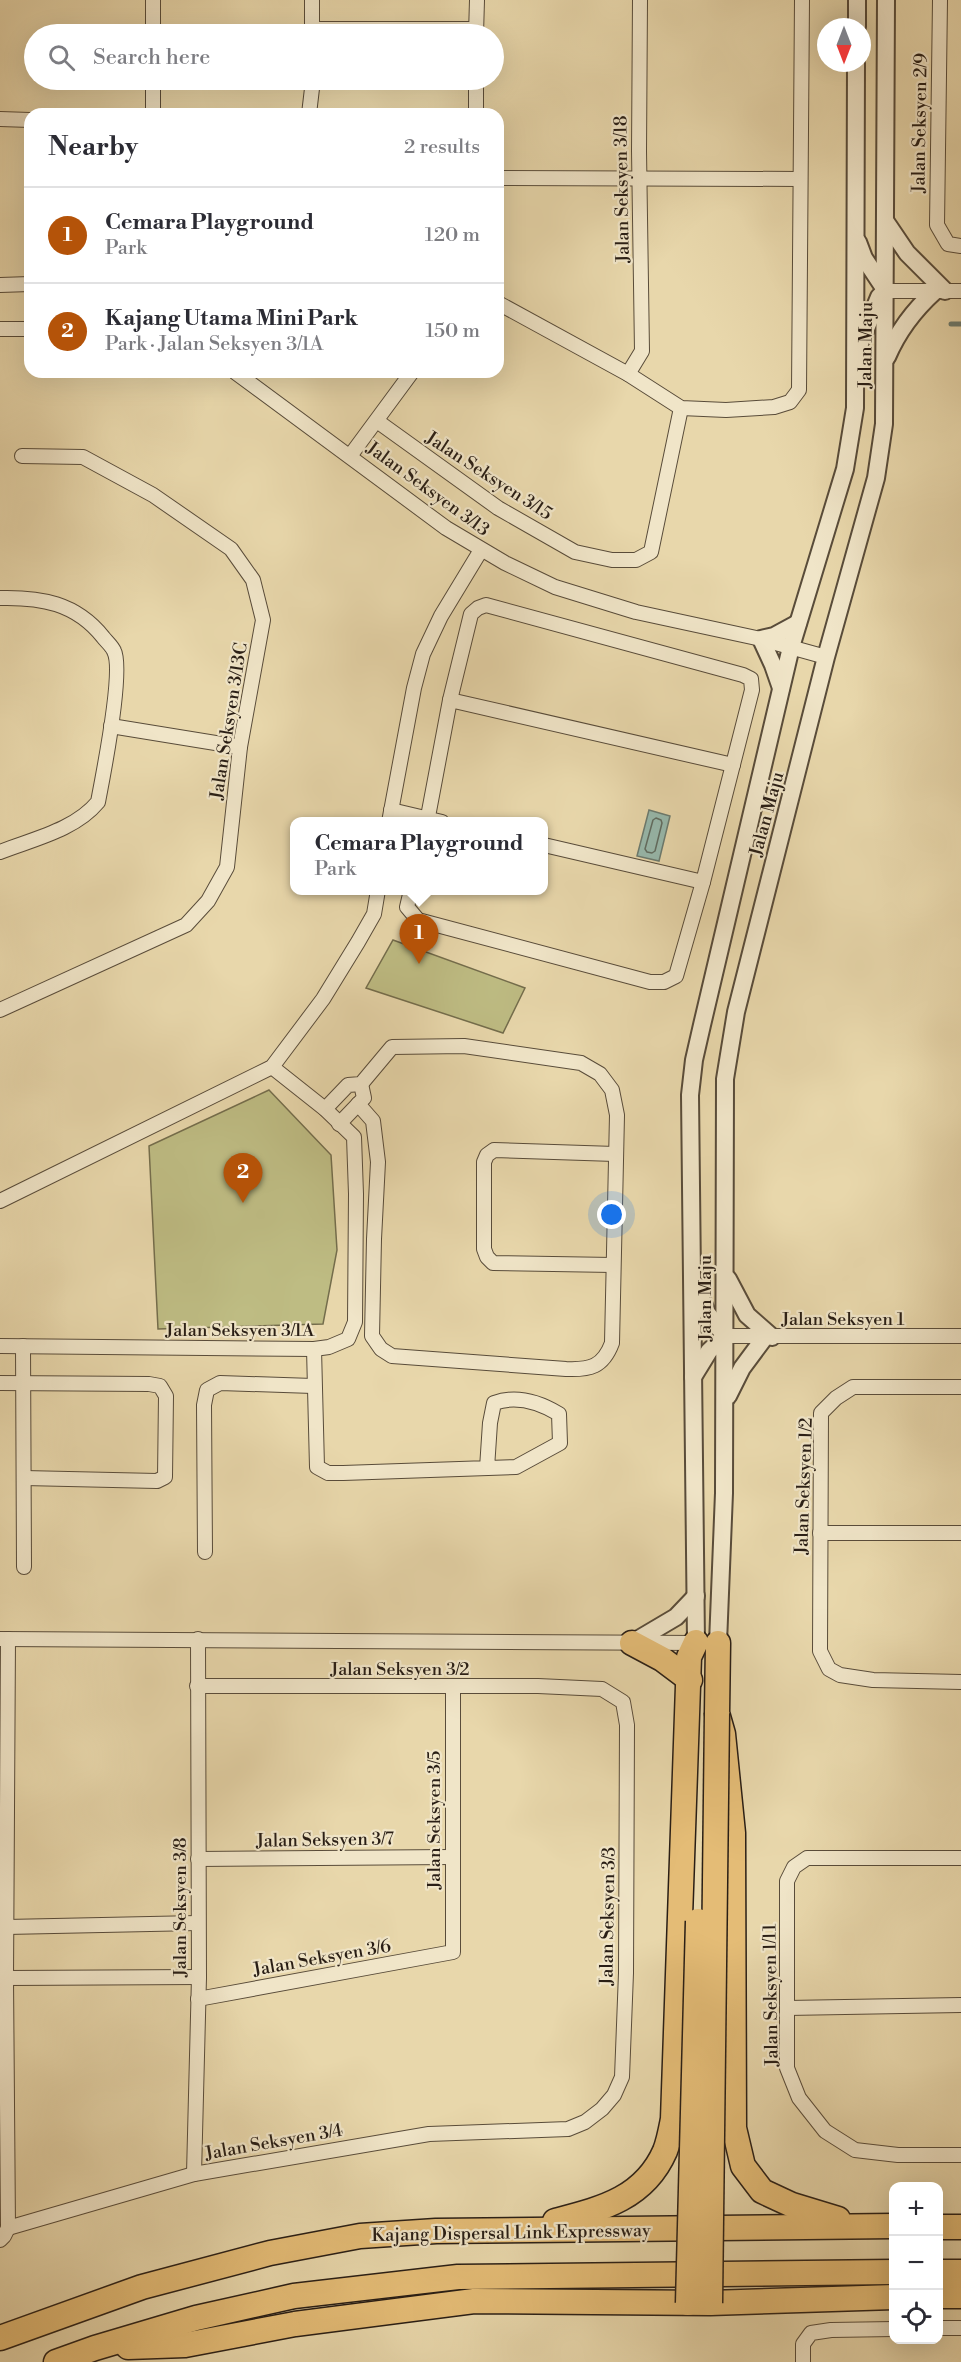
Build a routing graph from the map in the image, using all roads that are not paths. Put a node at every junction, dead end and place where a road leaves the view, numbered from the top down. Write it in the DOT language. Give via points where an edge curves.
graph roads {
  1 [pos="153,0"];
  2 [pos="312,0"];
  3 [pos="477,0"];
  4 [pos="640,0"];
  5 [pos="802,0"];
  6 [pos="857,0"];
  7 [pos="886,0"];
  8 [pos="940,0"];
  9 [pos="857,18"];
  10 [pos="153,24"];
  11 [pos="312,24"];
  12 [pos="476,24"];
  13 [pos="856,72"];
  14 [pos="153,90"];
  15 [pos="312,90"];
  16 [pos="476,90"];
  17 [pos="153,108"];
  18 [pos="310,108"];
  19 [pos="476,108"];
  20 [pos="0,119"];
  21 [pos="24,120"];
  22 [pos="504,178"];
  23 [pos="639,179"];
  24 [pos="800,179"];
  25 [pos="886,222"];
  26 [pos="855,233"];
  27 [pos="954,245"];
  28 [pos="24,284"];
  29 [pos="0,285"];
  30 [pos="886,291"];
  31 [pos="947,291"];
  32 [pos="504,306"];
  33 [pos="0,329"];
  34 [pos="24,329"];
  35 [pos="855,356"];
  36 [pos="885,362"];
  37 [pos="628,374"];
  38 [pos="243,378"];
  39 [pos="408,378"];
  40 [pos="681,408"];
  41 [pos="377,421"];
  42 [pos="22,456"];
  43 [pos="350,456"];
  44 [pos="481,550"];
  45 [pos="0,598"];
  46 [pos="798,623"];
  47 [pos="761,639"];
  48 [pos="791,646"];
  49 [pos="826,657"];
  50 [pos="781,688"];
  51 [pos="450,700"];
  52 [pos="111,726"];
  53 [pos="240,747"];
  54 [pos="733,765"];
  55 [pos="390,816"];
  56 [pos="428,817"];
  57 [pos="548,846"];
  58 [pos="0,852"];
  59 [pos="703,882"];
  60 [pos="377,895"];
  61 [pos="410,895"];
  62 [pos="0,1010"];
  63 [pos="272,1067"];
  64 [pos="361,1084"];
  65 [pos="358,1104"];
  66 [pos="325,1109"];
  67 [pos="339,1124"];
  68 [pos="615,1154"];
  69 [pos="0,1201"];
  70 [pos="613,1265"];
  71 [pos="725,1273"];
  72 [pos="692,1275"];
  73 [pos="725,1336"];
  74 [pos="961,1336"];
  75 [pos="769,1337"];
  76 [pos="0,1346"];
  77 [pos="23,1346"];
  78 [pos="314,1349"];
  79 [pos="693,1378"];
  80 [pos="0,1383"];
  81 [pos="23,1383"];
  82 [pos="313,1386"];
  83 [pos="961,1387"];
  84 [pos="724,1404"];
  85 [pos="487,1468"];
  86 [pos="24,1478"];
  87 [pos="820,1533"];
  88 [pos="961,1533"];
  89 [pos="205,1552"];
  90 [pos="24,1567"];
  91 [pos="696,1596"];
  92 [pos="4,1639"];
  93 [pos="198,1639"];
  94 [pos="632,1643"];
  95 [pos="707,1643"];
  96 [pos="690,1680"];
  97 [pos="961,1682"];
  98 [pos="197,1686"];
  99 [pos="453,1687"];
  100 [pos="602,1689"];
  101 [pos="4,1692"];
  102 [pos="717,1713"];
  103 [pos="451,1857"];
  104 [pos="961,1858"];
  105 [pos="198,1859"];
  106 [pos="3,1860"];
  107 [pos="198,1923"];
  108 [pos="6,1927"];
  109 [pos="453,1952"];
  110 [pos="199,1977"];
  111 [pos="6,1978"];
  112 [pos="198,1999"];
  113 [pos="961,2005"];
  114 [pos="787,2008"];
  115 [pos="3,2088"];
  116 [pos="568,2129"];
  117 [pos="961,2155"];
  118 [pos="194,2174"];
  119 [pos="888,2226"];
  120 [pos="943,2227"];
  121 [pos="961,2227"];
  122 [pos="8,2228"];
  123 [pos="523,2229"];
  124 [pos="0,2240"];
  125 [pos="889,2272"];
  126 [pos="943,2272"];
  127 [pos="961,2272"];
  128 [pos="943,2296"];
  129 [pos="961,2296"];
  130 [pos="889,2297"];
  131 [pos="699,2303"];
  132 [pos="943,2328"];
  133 [pos="961,2328"];
  134 [pos="889,2329"];
  135 [pos="0,2338"];
  136 [pos="95,2348"];
  137 [pos="56,2362"];
  138 [pos="803,2362"];
  1 -- 10 [label="street"];
  2 -- 11 [label="street"];
  3 -- 12 [label="street"];
  4 -- 23 [label="street, Jalan Seksyen 3/18"];
  5 -- 24 [label="street"];
  6 -- 9 [label="street"];
  7 -- 25 [label="street, Jalan Maju"];
  8 -- 27 [label="street, Jalan Seksyen 2/9" via="937,225"];
  13 -- 26 [label="street, Jalan Maju"];
  14 -- 17 [label="street"];
  15 -- 18 [label="street"];
  16 -- 19 [label="street"];
  20 -- 21 [label="street"];
  22 -- 23 [label="street"];
  23 -- 24 [label="street"];
  23 -- 37 [label="street, Jalan Seksyen 3/18" via="642,351"];
  24 -- 40 [label="street" via="799,390 790,402 774,407"];
  25 -- 30 [label="street, Jalan Maju"];
  25 -- 31 [label="street" via="907,253"];
  26 -- 30 [label="street" via="864,258"];
  26 -- 35 [label="street, Jalan Maju"];
  28 -- 29 [label="street"];
  30 -- 31 [label="street"];
  30 -- 35 [label="street" via="879,297"];
  30 -- 36 [label="street, Jalan Maju"];
  31 -- 36 [label="street" via="916,307"];
  32 -- 37 [label="street"];
  33 -- 34 [label="street"];
  35 -- 46 [label="street, Jalan Maju" via="855,408 845,469"];
  36 -- 49 [label="street, Jalan Maju" via="884,424 876,478"];
  37 -- 40 [label="street"];
  38 -- 43 [label="street, Jalan Seksyen 3/13"];
  39 -- 41 [label="street"];
  40 -- 41 [label="street, Jalan Seksyen 3/15" via="651,552 636,560 612,560 575,552 498,508"];
  41 -- 43 [label="street"];
  42 -- 53 [label="street, Jalan Seksyen 3/13C" via="83,457 153,495 231,549 253,580 263,620"];
  43 -- 44 [label="street, Jalan Seksyen 3/13"];
  44 -- 47 [label="street, Jalan Seksyen 3/13" via="555,587 636,612"];
  44 -- 55 [label="street" via="423,654"];
  45 -- 52 [label="street" via="32,598 61,605 91,622 115,653"];
  46 -- 47 [label="street"];
  46 -- 48 [label="street, Jalan Maju"];
  47 -- 48 [label="street, Jalan Seksyen 3/13"];
  47 -- 50 [label="street"];
  48 -- 49 [label="street, Jalan Seksyen 3/13"];
  48 -- 50 [label="street, Jalan Maju"];
  49 -- 71 [label="street, Jalan Maju" via="736,1012 725,1079"];
  50 -- 72 [label="street, Jalan Maju" via="694,1060 690,1095"];
  51 -- 54 [label="street"];
  51 -- 54 [label="street" via="471,614 486,605 751,679 752,690"];
  51 -- 56 [label="street"];
  52 -- 53 [label="street"];
  52 -- 58 [label="street" via="98,802 91,812 76,822"];
  53 -- 62 [label="street, Jalan Seksyen 3/13C" via="227,867 208,901 186,925"];
  54 -- 59 [label="street"];
  57 -- 59 [label="street"];
  59 -- 61 [label="street" via="675,976 664,982 650,982 418,920 407,908"];
  60 -- 63 [label="street" via="374,914 358,942 323,999"];
  63 -- 66 [label="street, Jalan Seksyen 3/1A"];
  63 -- 69 [label="street"];
  64 -- 65 [label="street" via="364,1098"];
  64 -- 66 [label="street" via="348,1084"];
  64 -- 68 [label="street" via="392,1047 464,1046 581,1063 600,1074 612,1090 617,1115"];
  65 -- 67 [label="street"];
  65 -- 70 [label="street" via="373,1121 378,1162 372,1336 392,1356 581,1370 594,1366 606,1358 612,1343"];
  66 -- 67 [label="street, Jalan Seksyen 3/1A"];
  67 -- 78 [label="street, Jalan Seksyen 3/1A" via="354,1137 355,1322 348,1339"];
  68 -- 70 [label="street"];
  68 -- 70 [label="street" via="494,1150 484,1162 484,1249 493,1263"];
  71 -- 73 [label="street, Jalan Maju"];
  71 -- 75 [label="street" via="747,1315"];
  72 -- 73 [label="street" via="707,1313"];
  72 -- 79 [label="street, Jalan Maju"];
  73 -- 75 [label="street, Jalan Seksyen 1"];
  73 -- 79 [label="street"];
  73 -- 84 [label="street, Jalan Maju"];
  74 -- 75 [label="street, Jalan Seksyen 1"];
  75 -- 84 [label="street" via="742,1368"];
  76 -- 77 [label="street, Jalan Seksyen 3/1A"];
  77 -- 78 [label="street, Jalan Seksyen 3/1A"];
  77 -- 81 [label="street"];
  78 -- 82 [label="street"];
  79 -- 91 [label="street, Jalan Maju"];
  80 -- 81 [label="street"];
  81 -- 86 [label="street"];
  81 -- 86 [label="street" via="149,1384 160,1386 166,1396 165,1476 157,1481"];
  82 -- 85 [label="street" via="316,1467 328,1473"];
  82 -- 89 [label="street" via="220,1383 207,1390"];
  83 -- 87 [label="street, Jalan Seksyen 1/2" via="853,1387 820,1413"];
  84 -- 95 [label="street, Jalan Maju"];
  85 -- 85 [label="street" via="494,1403 507,1399 543,1404 559,1414 560,1443 516,1467"];
  86 -- 90 [label="street"];
  87 -- 88 [label="street"];
  87 -- 97 [label="street, Jalan Seksyen 1/2" via="820,1651 829,1669 840,1675 873,1680"];
  91 -- 94 [label="street" via="676,1617"];
  91 -- 95 [label="street, Jalan Maju"];
  92 -- 93 [label="street"];
  92 -- 101 [label="street"];
  93 -- 94 [label="street"];
  93 -- 98 [label="street, Jalan Seksyen 3/8"];
  94 -- 95 [label="street"];
  94 -- 96 [label="highway"];
  95 -- 96 [label="highway" via="689,1657"];
  95 -- 102 [label="highway"];
  95 -- 131 [label="highway, bridge" via="702,1660"];
  96 -- 123 [label="highway" via="673,2119 665,2150 653,2171 616,2203"];
  98 -- 99 [label="street, Jalan Seksyen 3/2"];
  98 -- 105 [label="street, Jalan Seksyen 3/8"];
  99 -- 100 [label="street, Jalan Seksyen 3/2"];
  99 -- 103 [label="street, Jalan Seksyen 3/5"];
  100 -- 116 [label="street, Jalan Seksyen 3/3" via="623,1702 627,1725 622,2077 602,2109"];
  101 -- 106 [label="street"];
  102 -- 119 [label="highway" via="723,1734 733,1833 734,2128 742,2166 762,2191 792,2205 830,2218"];
  102 -- 131 [label="highway, bridge"];
  103 -- 105 [label="street, Jalan Seksyen 3/7"];
  103 -- 109 [label="street, Jalan Seksyen 3/5"];
  104 -- 114 [label="street, Jalan Seksyen 1/11" via="807,1858 794,1867 788,1881"];
  105 -- 107 [label="street, Jalan Seksyen 3/8"];
  106 -- 108 [label="street"];
  107 -- 108 [label="street"];
  107 -- 110 [label="street, Jalan Seksyen 3/8"];
  108 -- 111 [label="street"];
  109 -- 112 [label="street, Jalan Seksyen 3/6"];
  110 -- 111 [label="street"];
  110 -- 112 [label="street, Jalan Seksyen 3/8"];
  111 -- 115 [label="street"];
  112 -- 118 [label="street, Jalan Seksyen 3/8"];
  113 -- 114 [label="street"];
  114 -- 117 [label="street, Jalan Seksyen 1/11" via="788,2068 799,2098 825,2131 855,2150"];
  115 -- 122 [label="street"];
  116 -- 118 [label="street, Jalan Seksyen 3/4" via="429,2134"];
  118 -- 122 [label="street, Jalan Seksyen 3/4"];
  119 -- 123 [label="highway, Kajang Dispersal Link Expressway"];
  120 -- 121 [label="highway"];
  122 -- 124 [label="street"];
  123 -- 135 [label="highway, Kajang Dispersal Link Expressway" via="360,2236 270,2253 142,2287"];
  125 -- 136 [label="highway" via="458,2277 294,2296 196,2318"];
  126 -- 127 [label="highway"];
  128 -- 129 [label="highway"];
  130 -- 131 [label="highway"];
  131 -- 136 [label="highway" via="474,2301 295,2324 185,2345"];
  132 -- 133 [label="street"];
  134 -- 138 [label="street" via="812,2333 803,2344"];
  136 -- 137 [label="highway"];
}
